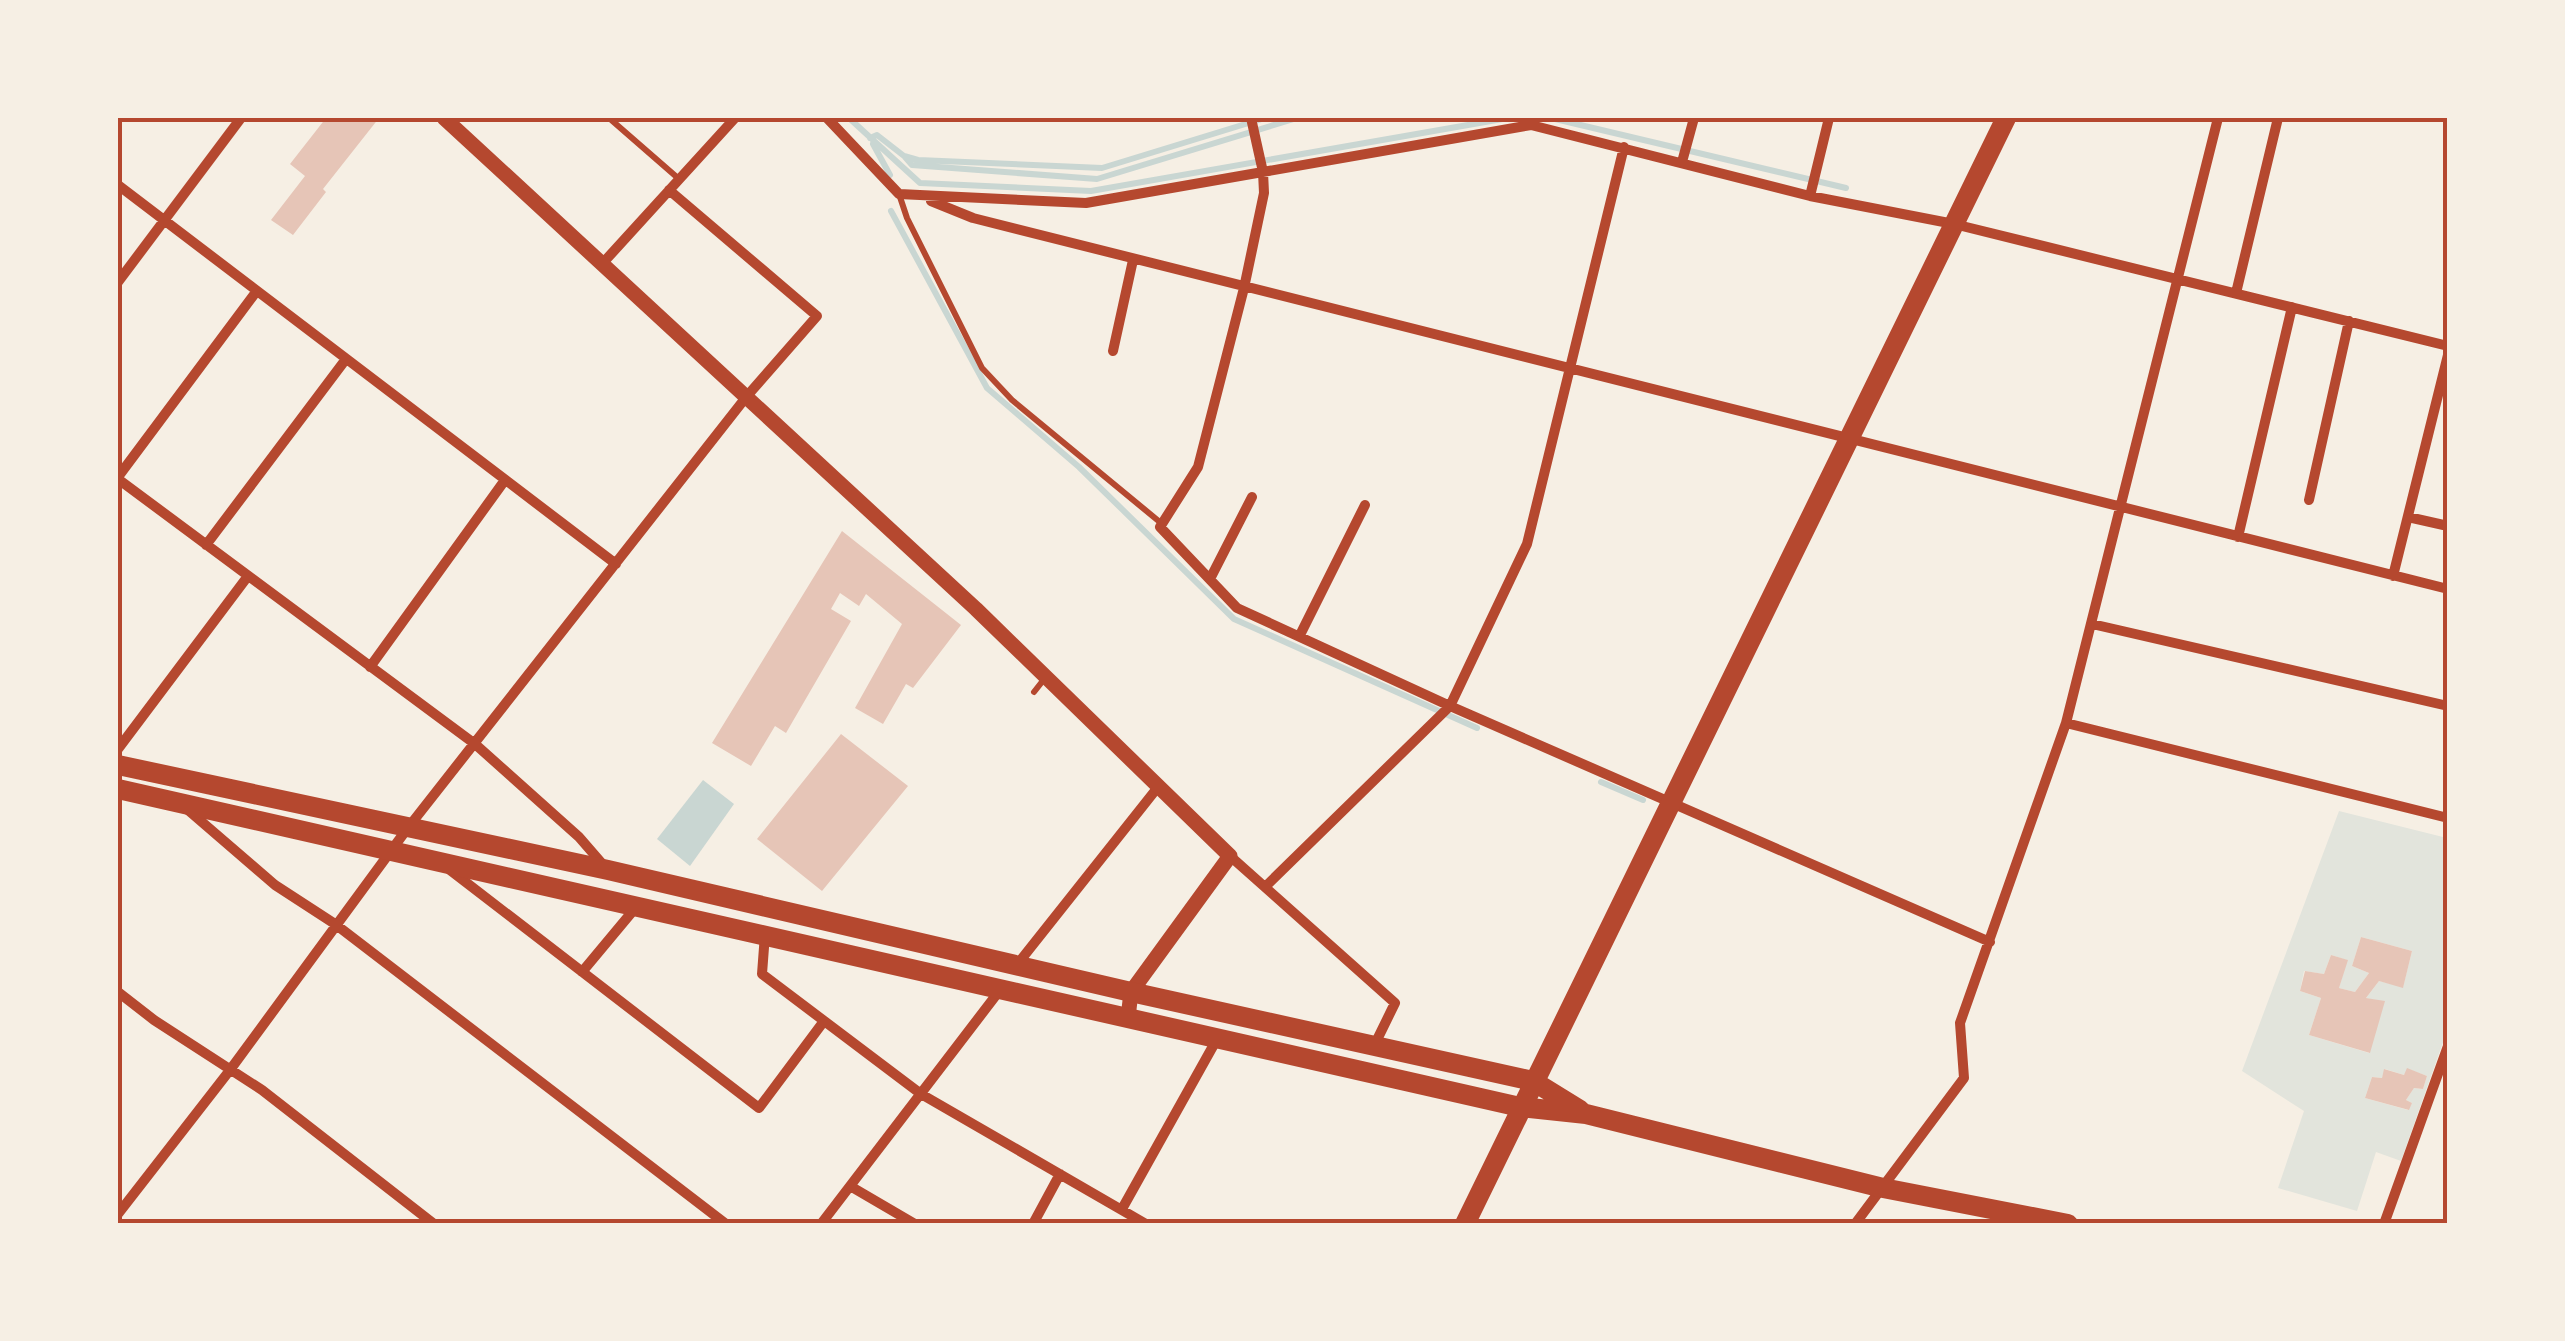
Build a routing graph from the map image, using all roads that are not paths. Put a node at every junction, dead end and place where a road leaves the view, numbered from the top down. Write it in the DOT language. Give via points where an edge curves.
graph roads {
  1 [pos="241,118"];
  2 [pos="444,118"];
  3 [pos="609,118"];
  4 [pos="735,118"];
  5 [pos="827,118"];
  6 [pos="1251,118"];
  7 [pos="1694,118"];
  8 [pos="1829,118"];
  9 [pos="2006,118"];
  10 [pos="2218,118"];
  11 [pos="2278,118"];
  12 [pos="1624,147"];
  13 [pos="1682,162"];
  14 [pos="1262,170"];
  15 [pos="679,179"];
  16 [pos="118,185"];
  17 [pos="1812,186"];
  18 [pos="668,190"];
  19 [pos="899,194"];
  20 [pos="921,197"];
  21 [pos="165,220"];
  22 [pos="1954,224"];
  23 [pos="1133,260"];
  24 [pos="602,264"];
  25 [pos="2176,278"];
  26 [pos="118,282"];
  27 [pos="1244,288"];
  28 [pos="256,292"];
  29 [pos="2236,293"];
  30 [pos="2292,307"];
  31 [pos="2349,321"];
  32 [pos="2448,346"];
  33 [pos="1112,351"];
  34 [pos="2448,355"];
  35 [pos="346,360"];
  36 [pos="1571,368"];
  37 [pos="747,396"];
  38 [pos="1850,439"];
  39 [pos="118,478"];
  40 [pos="506,480"];
  41 [pos="1252,496"];
  42 [pos="2310,500"];
  43 [pos="1365,505"];
  44 [pos="2118,507"];
  45 [pos="2408,517"];
  46 [pos="1162,524"];
  47 [pos="2448,526"];
  48 [pos="2238,537"];
  49 [pos="206,545"];
  50 [pos="616,564"];
  51 [pos="248,576"];
  52 [pos="2394,576"];
  53 [pos="1210,580"];
  54 [pos="2448,589"];
  55 [pos="2092,624"];
  56 [pos="1300,635"];
  57 [pos="370,666"];
  58 [pos="1046,678"];
  59 [pos="1034,692"];
  60 [pos="2448,706"];
  61 [pos="1446,711"];
  62 [pos="2066,722"];
  63 [pos="475,744"];
  64 [pos="118,749"];
  65 [pos="118,764"];
  66 [pos="1158,786"];
  67 [pos="118,789"];
  68 [pos="1672,801"];
  69 [pos="180,803"];
  70 [pos="2448,818"];
  71 [pos="407,829"];
  72 [pos="392,850"];
  73 [pos="1230,856"];
  74 [pos="438,860"];
  75 [pos="608,870"];
  76 [pos="1266,886"];
  77 [pos="638,905"];
  78 [pos="335,924"];
  79 [pos="765,933"];
  80 [pos="1990,942"];
  81 [pos="1016,966"];
  82 [pos="582,972"];
  83 [pos="1001,989"];
  84 [pos="118,992"];
  85 [pos="1131,992"];
  86 [pos="1128,1018"];
  87 [pos="824,1021"];
  88 [pos="1217,1038"];
  89 [pos="2448,1046"];
  90 [pos="1373,1047"];
  91 [pos="230,1070"];
  92 [pos="1533,1081"];
  93 [pos="922,1094"];
  94 [pos="1520,1107"];
  95 [pos="1586,1114"];
  96 [pos="1060,1174"];
  97 [pos="850,1186"];
  98 [pos="1883,1188"];
  99 [pos="120,1208"];
  100 [pos="1122,1210"];
  101 [pos="434,1224"];
  102 [pos="726,1224"];
  103 [pos="821,1224"];
  104 [pos="915,1224"];
  105 [pos="1033,1224"];
  106 [pos="1146,1224"];
  107 [pos="1465,1224"];
  108 [pos="1855,1224"];
  109 [pos="2068,1224"];
  110 [pos="2384,1224"];
  1 -- 21 [label="street"];
  2 -- 24 [label="street"];
  3 -- 15 [label="lane"];
  4 -- 15 [label="street"];
  5 -- 19 [label="street"];
  6 -- 14 [label="street"];
  7 -- 13 [label="street"];
  8 -- 17 [label="street"];
  9 -- 22 [label="main road"];
  10 -- 25 [label="street"];
  11 -- 29 [label="street"];
  12 -- 13 [label="street"];
  12 -- 14 [label="street" via="1530,126"];
  12 -- 36 [label="street"];
  13 -- 17 [label="street"];
  14 -- 20 [label="street" via="1086,202"];
  14 -- 27 [label="street" via="1264,193"];
  15 -- 18 [label="street"];
  16 -- 21 [label="street"];
  17 -- 22 [label="street"];
  18 -- 24 [label="street"];
  18 -- 37 [label="street" via="816,316"];
  19 -- 20 [label="street"];
  19 -- 46 [label="lane" via="982,368"];
  20 -- 23 [label="street" via="972,218"];
  21 -- 26 [label="street"];
  21 -- 28 [label="street"];
  22 -- 25 [label="street"];
  22 -- 38 [label="main road"];
  23 -- 27 [label="street"];
  23 -- 33 [label="street"];
  24 -- 37 [label="street"];
  25 -- 29 [label="street"];
  25 -- 44 [label="street"];
  27 -- 36 [label="street"];
  27 -- 46 [label="street" via="1198,467"];
  28 -- 35 [label="street"];
  28 -- 39 [label="street"];
  29 -- 30 [label="street"];
  30 -- 31 [label="street"];
  30 -- 48 [label="street"];
  31 -- 32 [label="street"];
  31 -- 42 [label="street"];
  34 -- 45 [label="street"];
  35 -- 40 [label="street"];
  35 -- 49 [label="street"];
  36 -- 38 [label="street"];
  36 -- 61 [label="street" via="1527,544"];
  37 -- 50 [label="street"];
  37 -- 58 [label="street"];
  38 -- 44 [label="street"];
  38 -- 68 [label="main road"];
  39 -- 49 [label="street"];
  40 -- 50 [label="street"];
  40 -- 57 [label="street"];
  41 -- 53 [label="street"];
  43 -- 56 [label="street"];
  44 -- 48 [label="street"];
  44 -- 55 [label="street"];
  45 -- 47 [label="street"];
  45 -- 52 [label="street"];
  46 -- 53 [label="street"];
  48 -- 52 [label="street"];
  49 -- 51 [label="street"];
  50 -- 63 [label="street"];
  51 -- 57 [label="street"];
  51 -- 64 [label="street"];
  52 -- 54 [label="street"];
  53 -- 56 [label="street" via="1237,608"];
  55 -- 60 [label="street"];
  55 -- 62 [label="street"];
  56 -- 61 [label="street"];
  57 -- 63 [label="street"];
  58 -- 59 [label="lane"];
  58 -- 66 [label="street"];
  61 -- 68 [label="street"];
  61 -- 76 [label="street"];
  62 -- 70 [label="street"];
  62 -- 80 [label="street"];
  63 -- 71 [label="street"];
  63 -- 75 [label="street"];
  65 -- 71 [label="main road"];
  66 -- 73 [label="street"];
  66 -- 81 [label="street"];
  67 -- 69 [label="main road"];
  68 -- 80 [label="street"];
  68 -- 92 [label="main road"];
  69 -- 72 [label="main road"];
  69 -- 78 [label="street" via="276,885"];
  71 -- 72 [label="street"];
  71 -- 75 [label="main road"];
  72 -- 74 [label="main road"];
  72 -- 78 [label="street"];
  73 -- 76 [label="street"];
  73 -- 85 [label="street"];
  74 -- 77 [label="main road"];
  74 -- 82 [label="street"];
  75 -- 81 [label="main road"];
  76 -- 90 [label="street" via="1395,1002"];
  77 -- 79 [label="main road"];
  77 -- 82 [label="street"];
  78 -- 91 [label="street"];
  78 -- 102 [label="street"];
  79 -- 83 [label="main road"];
  79 -- 87 [label="street" via="762,974"];
  80 -- 98 [label="street" via="1960,1023 1964,1078"];
  81 -- 85 [label="main road"];
  82 -- 87 [label="street" via="758,1108"];
  83 -- 86 [label="main road"];
  83 -- 93 [label="street"];
  84 -- 91 [label="street"];
  85 -- 86 [label="street"];
  85 -- 90 [label="main road"];
  86 -- 88 [label="main road"];
  87 -- 93 [label="street"];
  88 -- 94 [label="main road"];
  88 -- 100 [label="street"];
  89 -- 110 [label="street"];
  90 -- 92 [label="main road"];
  91 -- 99 [label="street"];
  91 -- 101 [label="street"];
  92 -- 94 [label="main road"];
  92 -- 95 [label="main road"];
  93 -- 96 [label="street"];
  93 -- 97 [label="street"];
  94 -- 95 [label="main road"];
  94 -- 107 [label="main road"];
  95 -- 98 [label="main road"];
  96 -- 100 [label="street"];
  96 -- 105 [label="street"];
  97 -- 103 [label="street"];
  97 -- 104 [label="street"];
  98 -- 108 [label="street"];
  98 -- 109 [label="main road"];
  100 -- 106 [label="street"];
}
